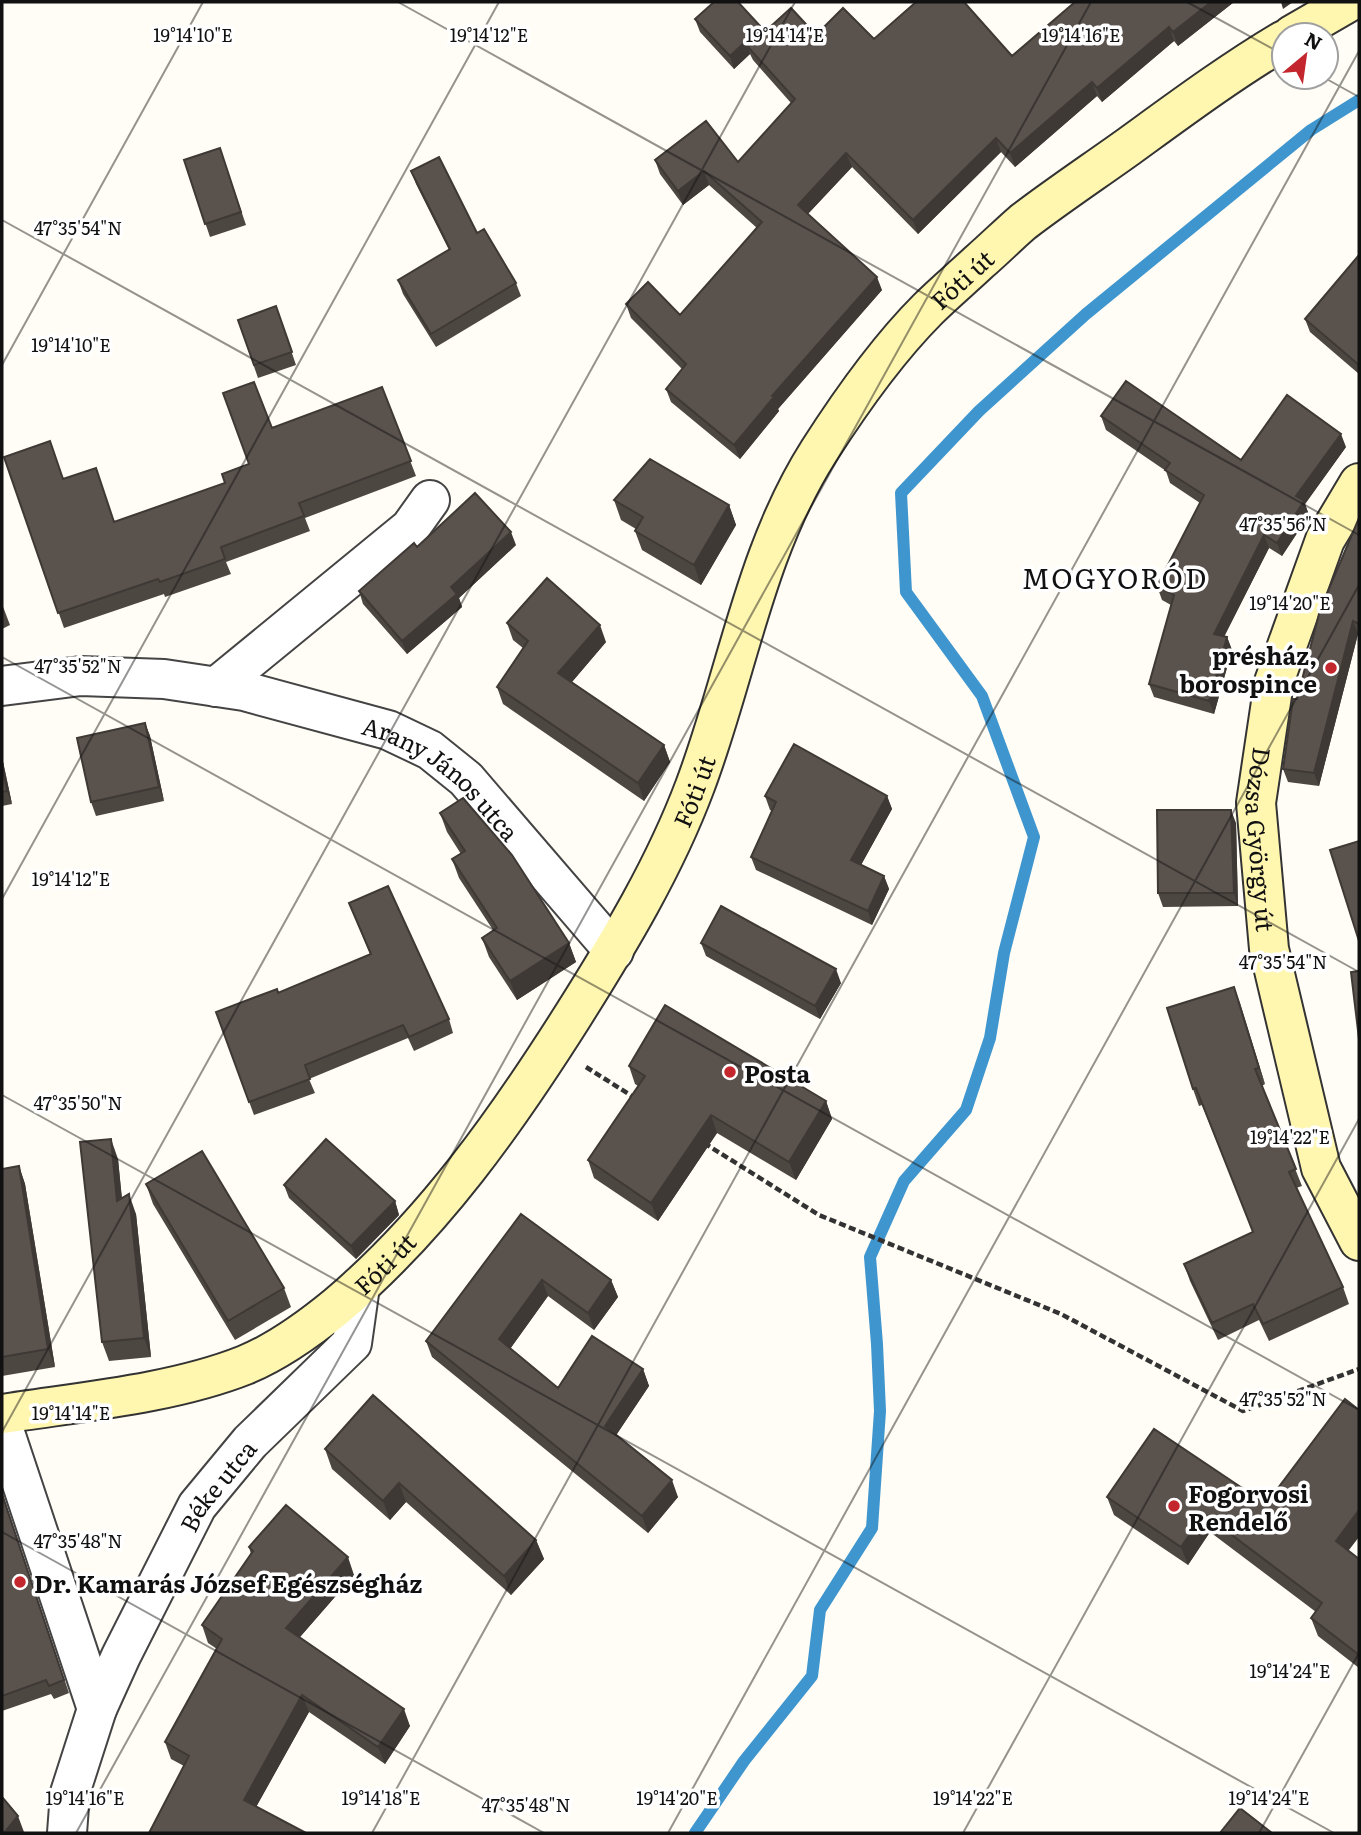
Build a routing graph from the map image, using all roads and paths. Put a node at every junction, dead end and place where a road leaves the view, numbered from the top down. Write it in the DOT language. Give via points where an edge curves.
graph roads {
  1 [pos="1349,2"];
  2 [pos="1316,21"];
  3 [pos="1270,49"];
  4 [pos="1359,483"];
  5 [pos="430,500"];
  6 [pos="2,686"];
  7 [pos="216,687"];
  8 [pos="614,951"];
  9 [pos="553,1046"];
  10 [pos="639,1101"];
  11 [pos="695,1136"];
  12 [pos="1359,1241"];
  13 [pos="360,1286"];
  14 [pos="1359,1369"];
  15 [pos="2,1414"];
  16 [pos="2,1424"];
  17 [pos="97,1709"];
  18 [pos="70,1793"];
  19 [pos="42,1833"];
  20 [pos="66,1833"];
  1 -- 2 [label="main road"];
  3 -- 8 [label="main road, Fóti út" via="1021,224 926,310 870,375 816,456 771,548 694,789"];
  4 -- 12 [label="main road, Dózsa György út" via="1325,540 1273,681 1256,803 1272,962 1321,1168"];
  5 -- 7 [label="street" via="411,528"];
  6 -- 7 [label="street, Arany János utca" via="81,676"];
  7 -- 8 [label="street, Arany János utca" via="388,730 430,750 466,779"];
  8 -- 9 [label="main road, Fóti út"];
  9 -- 10 [label="path"];
  9 -- 13 [label="main road, Fóti út" via="458,1181"];
  11 -- 14 [label="path" via="819,1216 1061,1314 1243,1411"];
  13 -- 15 [label="main road, Fóti út" via="320,1320 243,1365 148,1391"];
  13 -- 17 [label="street, Béke utca" via="352,1343 250,1442 197,1506"];
  16 -- 17 [label="street"];
  17 -- 18 [label="street, Béke utca"];
  18 -- 19 [label="street"];
  18 -- 20 [label="street"];
}
